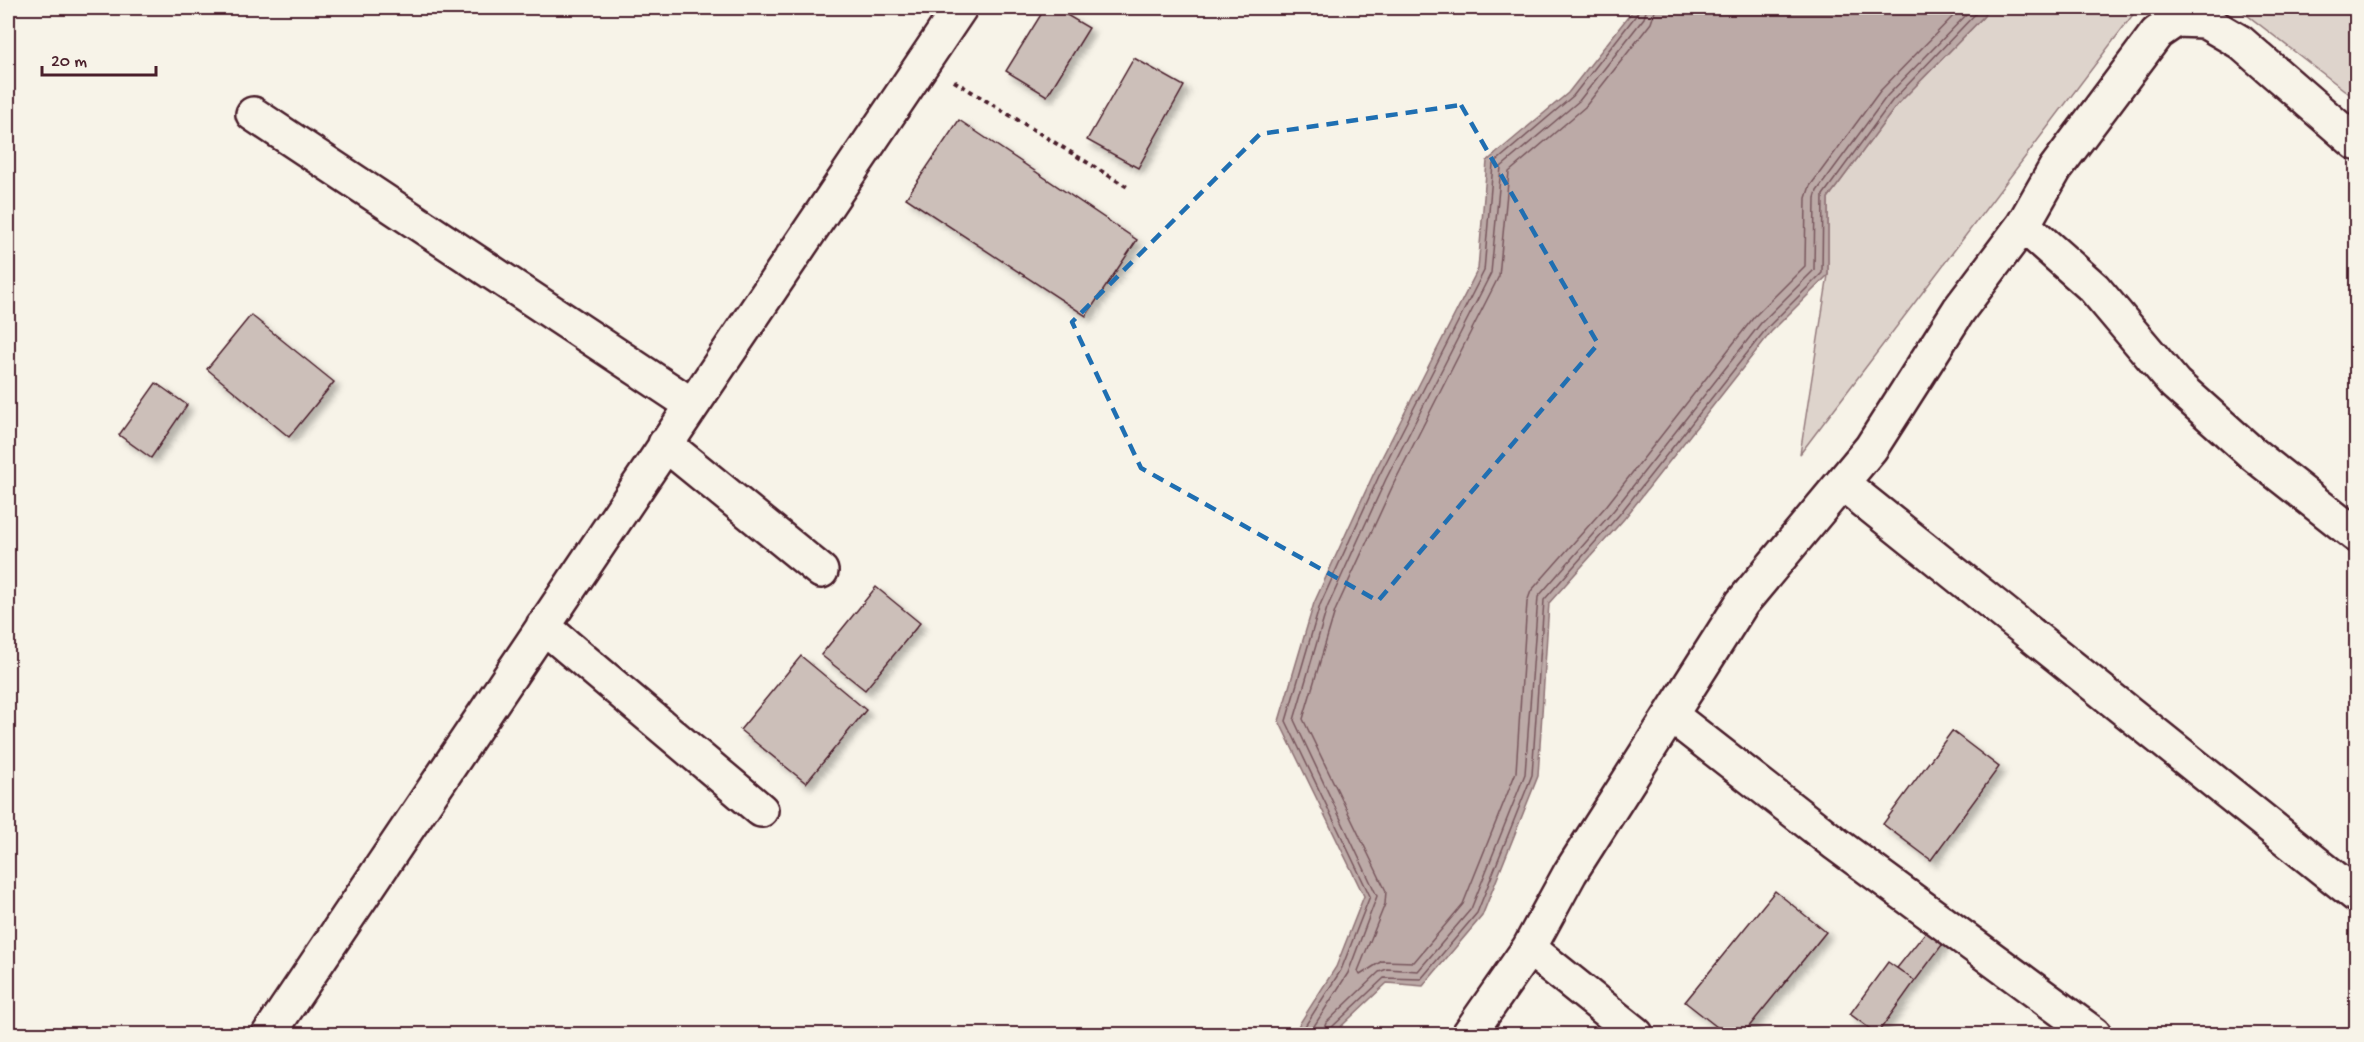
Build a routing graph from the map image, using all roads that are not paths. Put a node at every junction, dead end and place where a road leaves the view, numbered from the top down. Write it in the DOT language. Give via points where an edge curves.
graph roads {
  1 [pos="960,8"];
  2 [pos="254,114"];
  3 [pos="2356,143"];
  4 [pos="2023,225"];
  5 [pos="692,405"];
  6 [pos="665,444"];
  7 [pos="1842,483"];
  8 [pos="2356,535"];
  9 [pos="821,571"];
  10 [pos="543,626"];
  11 [pos="1672,716"];
  12 [pos="760,810"];
  13 [pos="2356,895"];
  14 [pos="1529,948"];
  15 [pos="269,1035"];
  16 [pos="1469,1035"];
  17 [pos="1636,1035"];
  18 [pos="2094,1035"];
  1 -- 5 [label="street"];
  2 -- 5 [label="street"];
  3 -- 4 [label="street" via="2240,42 2204,21 2176,20 2157,33 2055,169"];
  4 -- 7 [label="street" via="1959,310 1872,448"];
  4 -- 8 [label="street" via="2094,288 2175,384 2253,454"];
  5 -- 6 [label="street"];
  6 -- 9 [label="street"];
  6 -- 10 [label="street"];
  7 -- 11 [label="street" via="1743,603"];
  7 -- 13 [label="street"];
  10 -- 12 [label="street"];
  10 -- 15 [label="street"];
  11 -- 14 [label="street" via="1570,873"];
  11 -- 18 [label="street" via="1836,844"];
  14 -- 16 [label="street"];
  14 -- 17 [label="street"];
}
